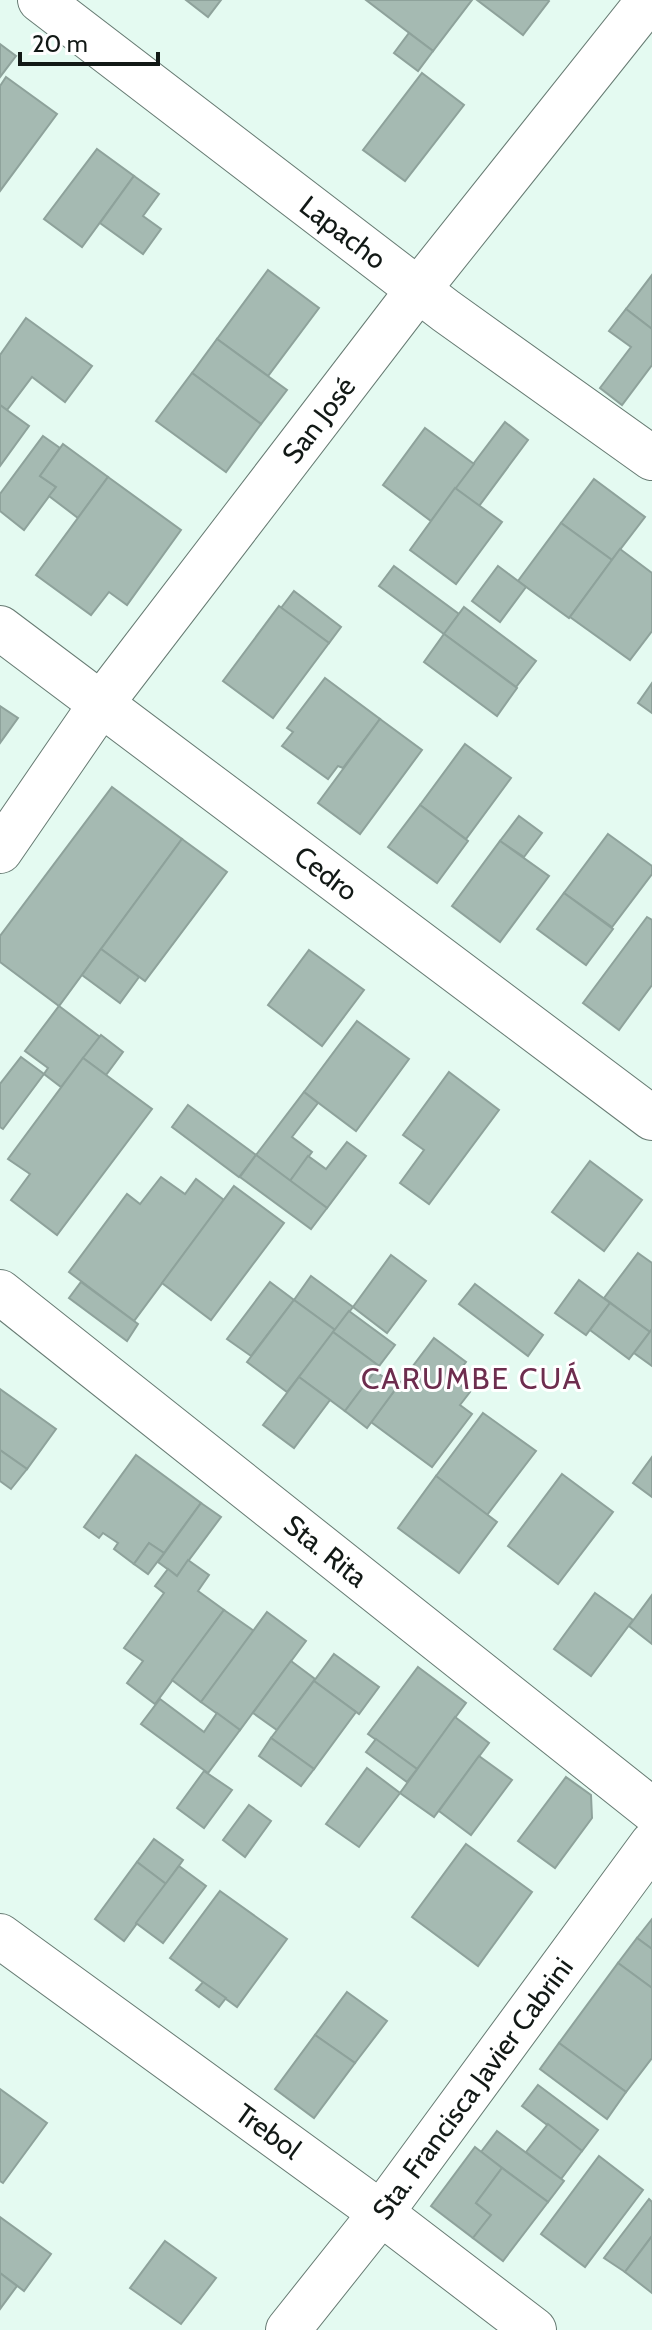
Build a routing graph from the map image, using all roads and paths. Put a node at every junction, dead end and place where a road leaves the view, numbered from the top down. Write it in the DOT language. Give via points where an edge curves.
graph roads {
  1 [pos="40,0"];
  2 [pos="649,0"];
  3 [pos="418,290"];
  4 [pos="652,458"];
  5 [pos="0,628"];
  6 [pos="101,704"];
  7 [pos="0,851"];
  8 [pos="652,1118"];
  9 [pos="0,1292"];
  10 [pos="652,1810"];
  11 [pos="652,1844"];
  12 [pos="0,1936"];
  13 [pos="381,2213"];
  14 [pos="288,2330"];
  15 [pos="534,2330"];
  1 -- 3 [label="street, Lapacho"];
  2 -- 3 [label="street, San José"];
  3 -- 4 [label="street, Lapacho"];
  3 -- 6 [label="street, San José"];
  5 -- 6 [label="street, Cedro"];
  6 -- 7 [label="street, San José"];
  6 -- 8 [label="street, Cedro"];
  9 -- 10 [label="street, Sta. Rita"];
  11 -- 13 [label="street, Sta. Francisca Javier Cabrini"];
  12 -- 13 [label="street, Trebol"];
  13 -- 14 [label="street, Sta. Francisca Javier Cabrini"];
  13 -- 15 [label="street, Trebol"];
}
